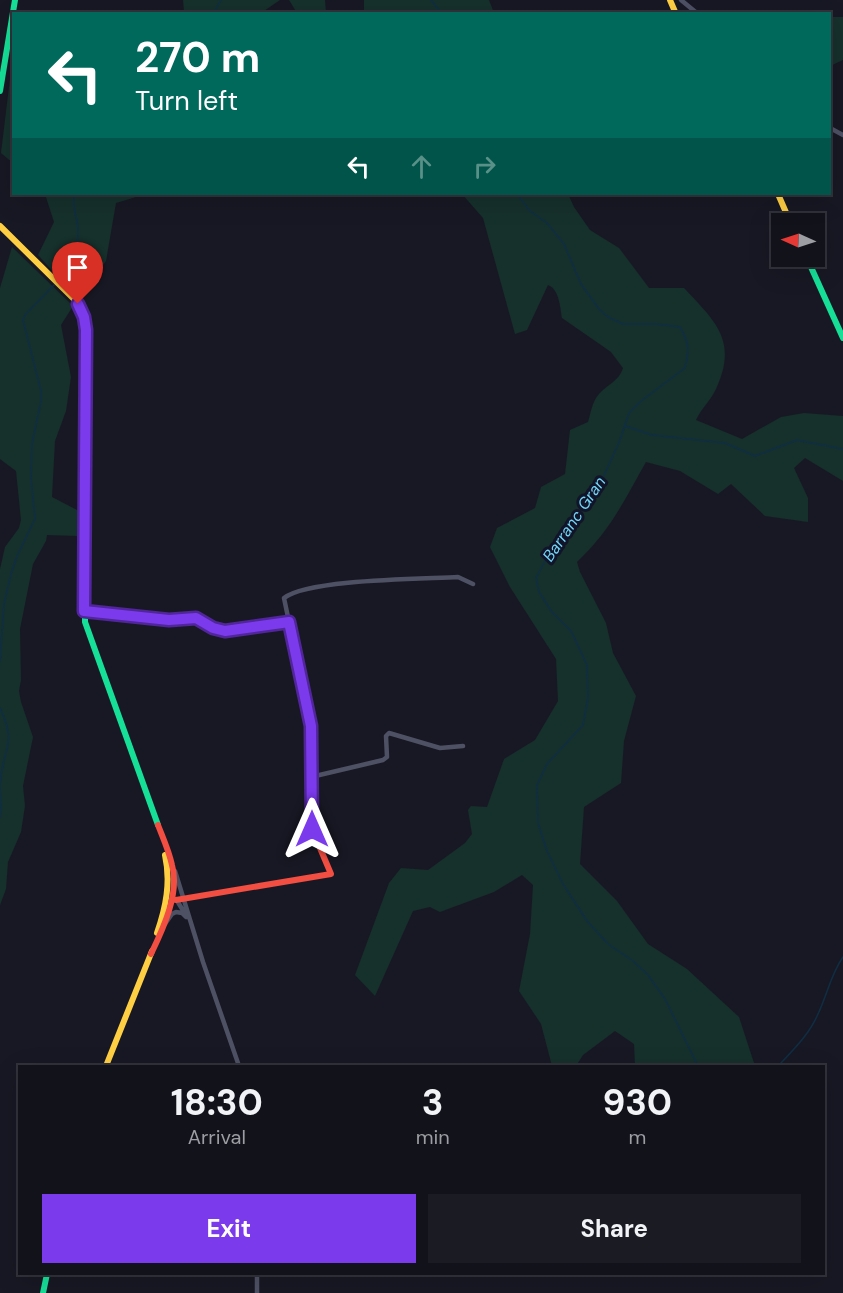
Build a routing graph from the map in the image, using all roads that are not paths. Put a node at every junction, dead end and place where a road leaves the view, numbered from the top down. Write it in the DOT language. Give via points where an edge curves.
graph roads {
  1 [pos="681,0"];
  2 [pos="696,12"];
  3 [pos="12,17"];
  4 [pos="1,81"];
  5 [pos="0,91"];
  6 [pos="778,195"];
  7 [pos="786,213"];
  8 [pos="0,226"];
  9 [pos="811,267"];
  10 [pos="843,338"];
  11 [pos="473,584"];
  12 [pos="84,611"];
  13 [pos="289,622"];
  14 [pos="463,746"];
  15 [pos="311,777"];
  16 [pos="170,866"];
  17 [pos="174,897"];
  18 [pos="183,906"];
  19 [pos="162,919"];
  20 [pos="164,926"];
  21 [pos="193,927"];
  22 [pos="151,954"];
  23 [pos="106,1065"];
  24 [pos="239,1065"];
  25 [pos="47,1275"];
  26 [pos="257,1275"];
  27 [pos="43,1293"];
  28 [pos="257,1293"];
  1 -- 2 [label="street"];
  3 -- 4 [label="main road"];
  4 -- 5 [label="main road"];
  6 -- 7 [label="main road"];
  8 -- 12 [label="main road" via="83,312"];
  9 -- 10 [label="main road"];
  11 -- 13 [label="street" via="459,577 320,585 284,598"];
  12 -- 13 [label="main road" via="169,620 196,618 225,631"];
  12 -- 16 [label="main road" via="90,640"];
  13 -- 15 [label="main road" via="311,726"];
  14 -- 15 [label="street" via="440,748 389,733 387,757 383,760"];
  15 -- 18 [label="main road" via="312,829 331,874"];
  16 -- 17 [label="main road"];
  16 -- 18 [label="street"];
  16 -- 19 [label="main road"];
  17 -- 18 [label="main road"];
  17 -- 18 [label="street"];
  17 -- 19 [label="street" via="169,898"];
  17 -- 20 [label="main road"];
  18 -- 20 [label="street"];
  18 -- 21 [label="street"];
  18 -- 21 [label="street"];
  19 -- 22 [label="main road"];
  20 -- 22 [label="main road"];
  21 -- 24 [label="street"];
  22 -- 23 [label="main road"];
  25 -- 27 [label="main road"];
  26 -- 28 [label="street"];
}
